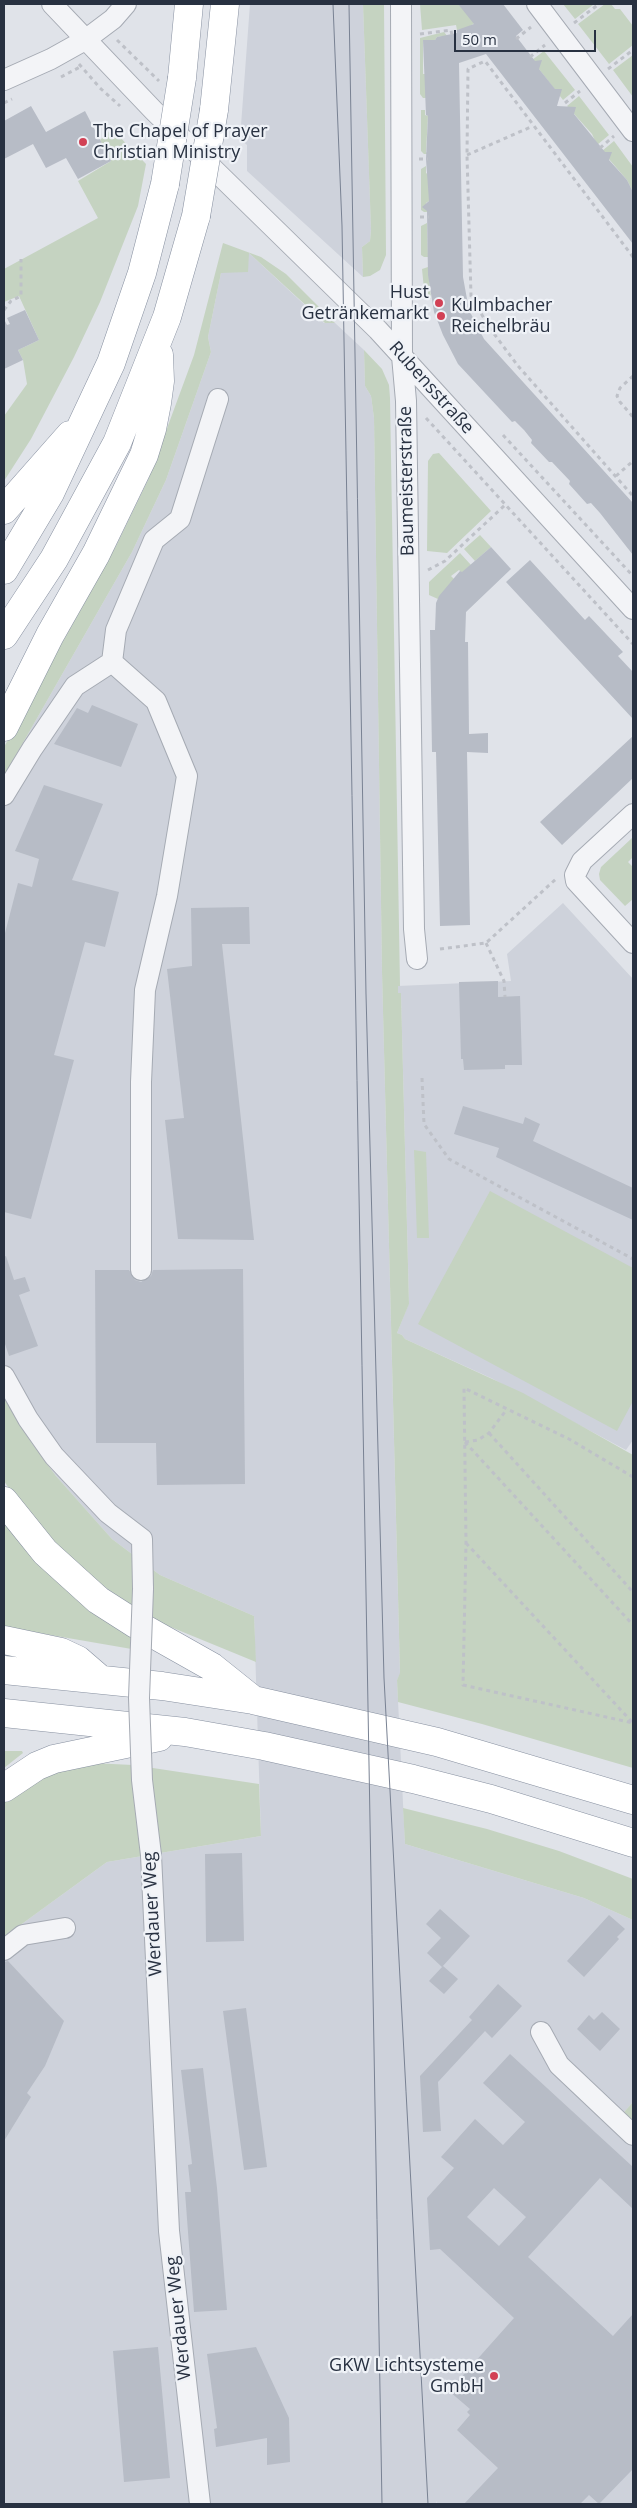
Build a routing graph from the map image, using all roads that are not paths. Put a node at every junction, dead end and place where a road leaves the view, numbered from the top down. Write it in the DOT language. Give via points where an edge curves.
graph roads {
  1 [pos="52,4"];
  2 [pos="126,4"];
  3 [pos="189,4"];
  4 [pos="225,4"];
  5 [pos="401,4"];
  6 [pos="537,4"];
  7 [pos="85,40"];
  8 [pos="4,80"];
  9 [pos="624,134"];
  10 [pos="158,341"];
  11 [pos="402,356"];
  12 [pos="218,399"];
  13 [pos="89,413"];
  14 [pos="4,510"];
  15 [pos="4,570"];
  16 [pos="633,609"];
  17 [pos="4,635"];
  18 [pos="50,635"];
  19 [pos="112,662"];
  20 [pos="4,696"];
  21 [pos="4,727"];
  22 [pos="4,795"];
  23 [pos="633,814"];
  24 [pos="633,944"];
  25 [pos="417,959"];
  26 [pos="141,1270"];
  27 [pos="4,1376"];
  28 [pos="4,1502"];
  29 [pos="4,1640"];
  30 [pos="4,1670"];
  31 [pos="100,1679"];
  32 [pos="254,1700"];
  33 [pos="4,1713"];
  34 [pos="45,1716"];
  35 [pos="4,1724"];
  36 [pos="184,1732"];
  37 [pos="4,1788"];
  38 [pos="594,1788"];
  39 [pos="633,1788"];
  40 [pos="633,1800"];
  41 [pos="633,1843"];
  42 [pos="65,1928"];
  43 [pos="4,1950"];
  44 [pos="541,2032"];
  45 [pos="633,2135"];
  46 [pos="200,2504"];
  1 -- 7 [label="street, Rubensstraße"];
  2 -- 7 [label="street" via="113,19"];
  3 -- 13 [label="highway, bridge" via="182,78 165,184 127,321"];
  4 -- 10 [label="highway, bridge" via="214,110 196,216 168,317"];
  5 -- 11 [label="street, Baumeisterstraße"];
  6 -- 9 [label="street"];
  7 -- 8 [label="street"];
  7 -- 11 [label="street, Rubensstraße"];
  10 -- 17 [label="highway" via="117,443 87,501"];
  10 -- 18 [label="highway" via="160,381 144,455 96,554"];
  11 -- 16 [label="street, Rubensstraße"];
  11 -- 25 [label="street, Baumeisterstraße" via="406,402"];
  12 -- 19 [label="street" via="180,519 154,540 116,630"];
  13 -- 14 [label="highway"];
  13 -- 15 [label="highway" via="50,493"];
  18 -- 20 [label="highway"];
  18 -- 21 [label="highway"];
  19 -- 22 [label="street" via="75,686"];
  19 -- 26 [label="street" via="156,701 187,776 167,896 145,990 141,1082"];
  23 -- 24 [label="street" via="582,861 574,875"];
  27 -- 46 [label="street, Werdauer Weg, bridge" via="54,1456 108,1513 142,1539 139,1698 142,1780 151,1855 169,2230"];
  28 -- 32 [label="highway" via="45,1552 98,1600 212,1667"];
  29 -- 31 [label="highway" via="61,1652 78,1660"];
  30 -- 31 [label="highway"];
  31 -- 32 [label="highway"];
  32 -- 38 [label="highway" via="437,1742"];
  33 -- 34 [label="highway"];
  34 -- 35 [label="highway"];
  34 -- 36 [label="highway"];
  36 -- 37 [label="highway" via="54,1759"];
  36 -- 41 [label="highway" via="413,1779"];
  38 -- 39 [label="highway"];
  38 -- 40 [label="highway"];
  42 -- 43 [label="street" via="23,1935"];
  44 -- 45 [label="street" via="559,2065"];
}
